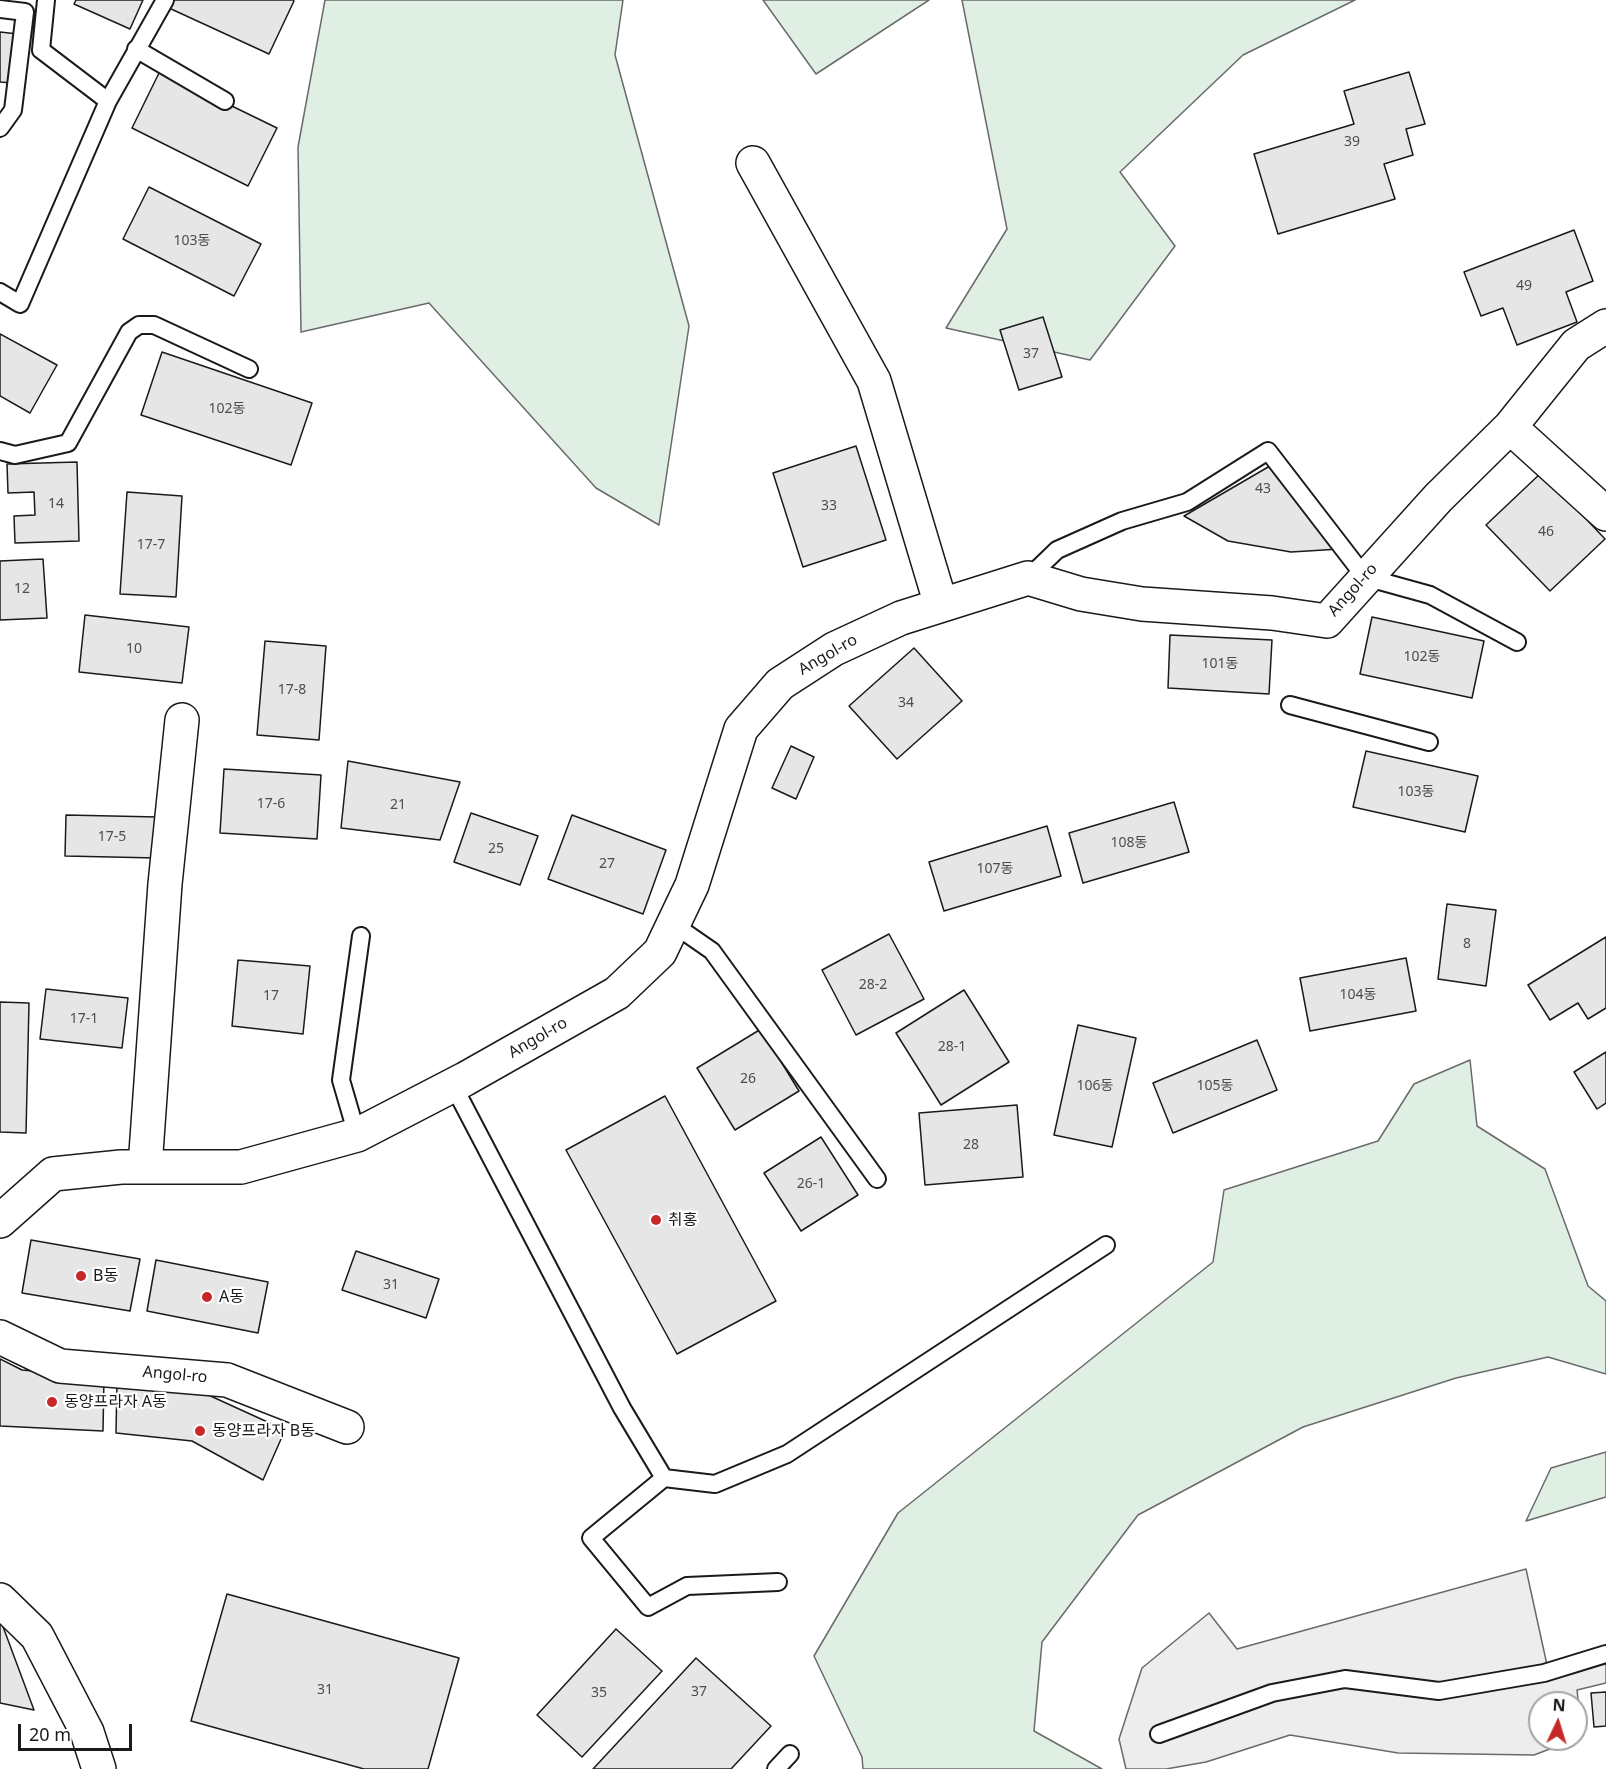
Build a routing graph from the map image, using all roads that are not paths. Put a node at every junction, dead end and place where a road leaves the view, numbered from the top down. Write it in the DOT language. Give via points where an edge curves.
graph roads {
  1 [pos="46,0"];
  2 [pos="165,0"];
  3 [pos="0,9"];
  4 [pos="136,49"];
  5 [pos="108,101"];
  6 [pos="225,101"];
  7 [pos="0,128"];
  8 [pos="753,163"];
  9 [pos="0,292"];
  10 [pos="1606,326"];
  11 [pos="249,369"];
  12 [pos="1510,427"];
  13 [pos="0,451"];
  14 [pos="1606,514"];
  15 [pos="1365,577"];
  16 [pos="1028,578"];
  17 [pos="941,605"];
  18 [pos="1517,642"];
  19 [pos="1290,705"];
  20 [pos="182,720"];
  21 [pos="1430,742"];
  22 [pos="673,924"];
  23 [pos="361,936"];
  24 [pos="453,1085"];
  25 [pos="357,1135"];
  26 [pos="145,1167"];
  27 [pos="877,1179"];
  28 [pos="0,1221"];
  29 [pos="1106,1245"];
  30 [pos="0,1337"];
  31 [pos="347,1428"];
  32 [pos="664,1478"];
  33 [pos="778,1582"];
  34 [pos="0,1600"];
  35 [pos="1606,1654"];
  36 [pos="1159,1734"];
  37 [pos="790,1754"];
  38 [pos="99,1769"];
  39 [pos="776,1769"];
  1 -- 5 [label="lane" via="41,50"];
  2 -- 4 [label="lane"];
  3 -- 7 [label="lane" via="25,12 13,110"];
  4 -- 5 [label="lane"];
  4 -- 6 [label="lane"];
  5 -- 9 [label="lane" via="20,304"];
  8 -- 17 [label="street" via="874,381"];
  10 -- 12 [label="street, Angol-ro" via="1576,345"];
  11 -- 13 [label="lane" via="154,325 139,325 129,332 68,443 15,455"];
  12 -- 14 [label="street"];
  12 -- 15 [label="street, Angol-ro"];
  15 -- 16 [label="street, Angol-ro" via="1327,621 1142,604 1081,594"];
  15 -- 16 [label="lane" via="1268,451 1187,502 1122,521 1057,550"];
  15 -- 18 [label="lane" via="1430,595"];
  16 -- 17 [label="street, Angol-ro"];
  17 -- 22 [label="street, Angol-ro" via="901,618 834,649 780,684 741,729 692,885"];
  19 -- 21 [label="lane"];
  20 -- 26 [label="street" via="165,884"];
  22 -- 24 [label="street, Angol-ro" via="660,952 617,993"];
  22 -- 27 [label="lane" via="712,951"];
  23 -- 25 [label="lane" via="341,1080"];
  24 -- 25 [label="street, Angol-ro"];
  24 -- 32 [label="lane" via="622,1408"];
  25 -- 26 [label="street, Angol-ro" via="241,1167"];
  26 -- 28 [label="street, Angol-ro" via="53,1174"];
  29 -- 32 [label="lane" via="787,1454 715,1484"];
  30 -- 31 [label="street, Angol-ro" via="60,1366 227,1380"];
  32 -- 33 [label="lane" via="591,1538 648,1607 687,1586"];
  34 -- 38 [label="street" via="37,1636 87,1732"];
  35 -- 36 [label="lane" via="1544,1672 1439,1691 1345,1679 1272,1693"];
  37 -- 39 [label="lane"];
}
